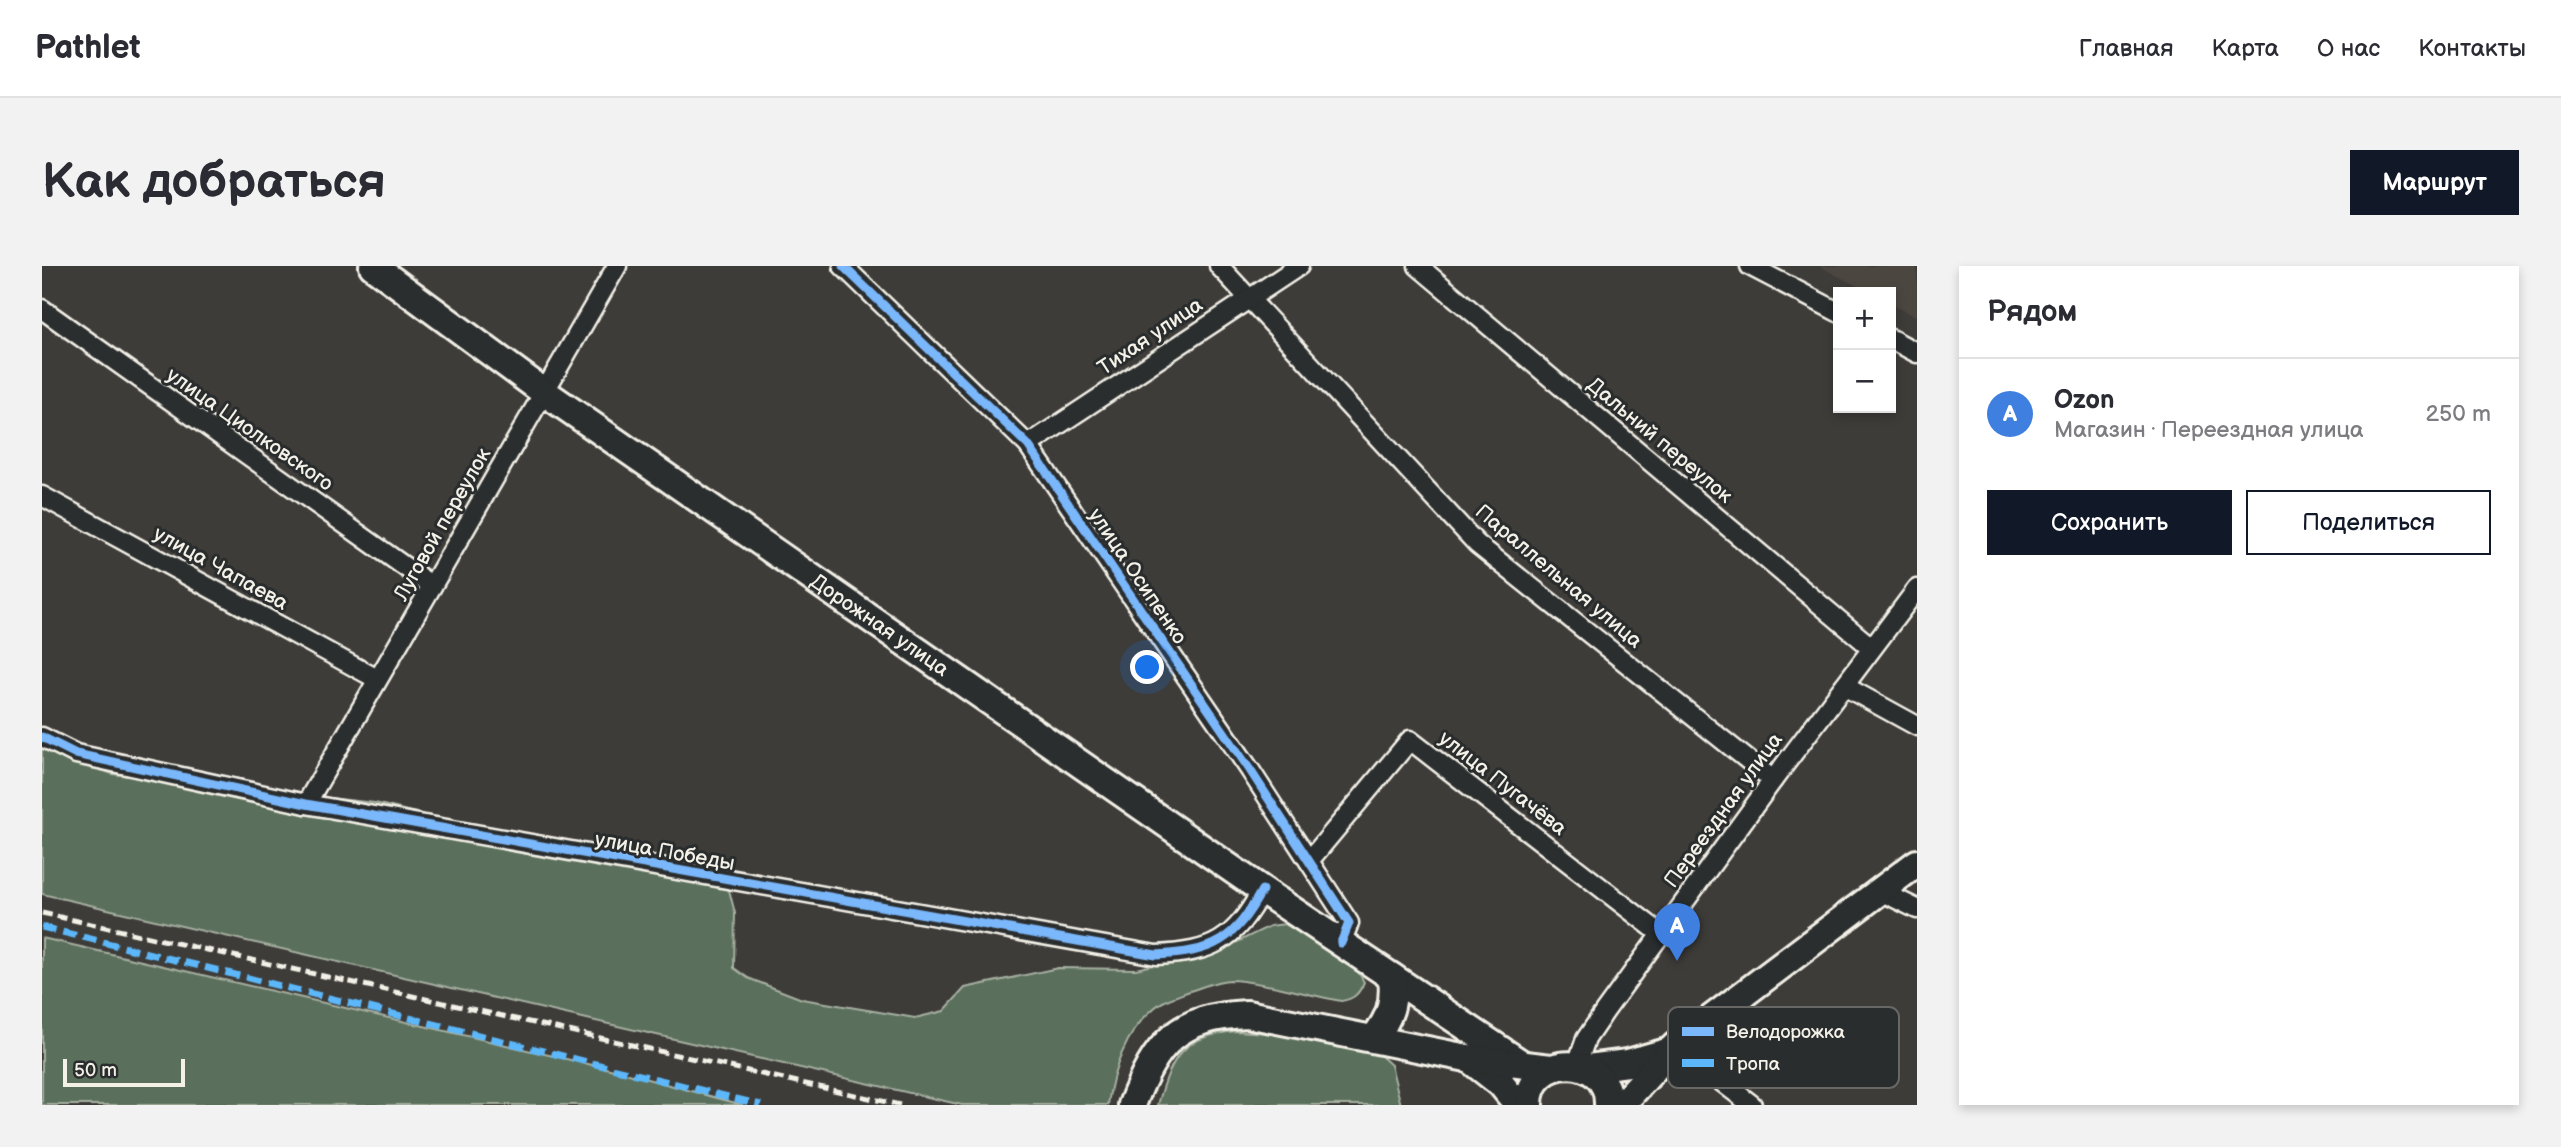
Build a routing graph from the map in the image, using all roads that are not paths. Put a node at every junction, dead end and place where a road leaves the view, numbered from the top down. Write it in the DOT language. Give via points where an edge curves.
graph roads {
  1 [pos="373,266"];
  2 [pos="843,266"];
  3 [pos="1219,266"];
  4 [pos="1299,266"];
  5 [pos="1418,266"];
  6 [pos="1750,266"];
  7 [pos="610,269"];
  8 [pos="1250,296"];
  9 [pos="42,309"];
  10 [pos="1833,309"];
  11 [pos="1896,342"];
  12 [pos="1917,353"];
  13 [pos="544,392"];
  14 [pos="1028,446"];
  15 [pos="42,496"];
  16 [pos="432,586"];
  17 [pos="1917,589"];
  18 [pos="1872,648"];
  19 [pos="377,679"];
  20 [pos="1844,686"];
  21 [pos="1917,726"];
  22 [pos="42,737"];
  23 [pos="1773,780"];
  24 [pos="306,804"];
  25 [pos="1308,861"];
  26 [pos="1917,863"];
  27 [pos="1262,890"];
  28 [pos="1880,891"];
  29 [pos="1917,909"];
  30 [pos="1661,934"];
  31 [pos="1341,943"];
  32 [pos="1392,977"];
  33 [pos="1726,1007"];
  34 [pos="1374,1038"];
  35 [pos="1668,1049"];
  36 [pos="1668,1052"];
  37 [pos="1468,1058"];
  38 [pos="1522,1064"];
  39 [pos="1572,1067"];
  40 [pos="1728,1088"];
  41 [pos="1132,1105"];
  42 [pos="1518,1105"];
  43 [pos="1529,1105"];
  44 [pos="1608,1105"];
  45 [pos="1621,1105"];
  46 [pos="1752,1105"];
  1 -- 13 [label="main road, Дорожная улица"];
  2 -- 14 [label="street, улица Осипенко"];
  3 -- 8 [label="street, Параллельная улица"];
  4 -- 8 [label="street, Тихая улица"];
  5 -- 18 [label="street, Дальний переулок"];
  6 -- 10 [label="street"];
  7 -- 13 [label="street, Луговой переулок"];
  8 -- 14 [label="street, Тихая улица"];
  8 -- 23 [label="street, Параллельная улица" via="1477,544"];
  9 -- 16 [label="street, улица Циолковского"];
  11 -- 12 [label="street"];
  13 -- 16 [label="street, Луговой переулок"];
  13 -- 27 [label="main road, Дорожная улица"];
  14 -- 25 [label="street, улица Осипенко"];
  15 -- 19 [label="street, улица Чапаева"];
  16 -- 19 [label="street, Луговой переулок"];
  17 -- 18 [label="street, Переездная улица"];
  18 -- 20 [label="street, Переездная улица"];
  19 -- 24 [label="street, Луговой переулок"];
  20 -- 21 [label="street"];
  20 -- 23 [label="street, Переездная улица"];
  22 -- 24 [label="street, улица Победы" via="76,754"];
  23 -- 30 [label="street, Переездная улица"];
  24 -- 27 [label="street, улица Победы" via="1156,955 1225,940 1247,919"];
  25 -- 30 [label="street, улица Пугачёва" via="1410,740"];
  25 -- 31 [label="street, улица Осипенко" via="1349,923"];
  26 -- 28 [label="main road"];
  27 -- 31 [label="main road, Дорожная улица"];
  28 -- 29 [label="street"];
  28 -- 33 [label="main road"];
  30 -- 39 [label="street, Переездная улица" via="1586,1039"];
  31 -- 32 [label="main road, Дорожная улица"];
  32 -- 34 [label="main road" via="1393,1004"];
  32 -- 38 [label="main road, Дорожная улица"];
  34 -- 37 [label="main road"];
  34 -- 41 [label="main road" via="1247,1014 1219,1015 1190,1024 1167,1042 1149,1062"];
  35 -- 39 [label="main road" via="1628,1063"];
  36 -- 45 [label="main road"];
  37 -- 38 [label="main road"];
  37 -- 42 [label="main road" via="1501,1084"];
  38 -- 39 [label="main road"];
  39 -- 43 [label="main road" via="1532,1087"];
  39 -- 44 [label="main road" via="1604,1085"];
  40 -- 46 [label="street"];
}
